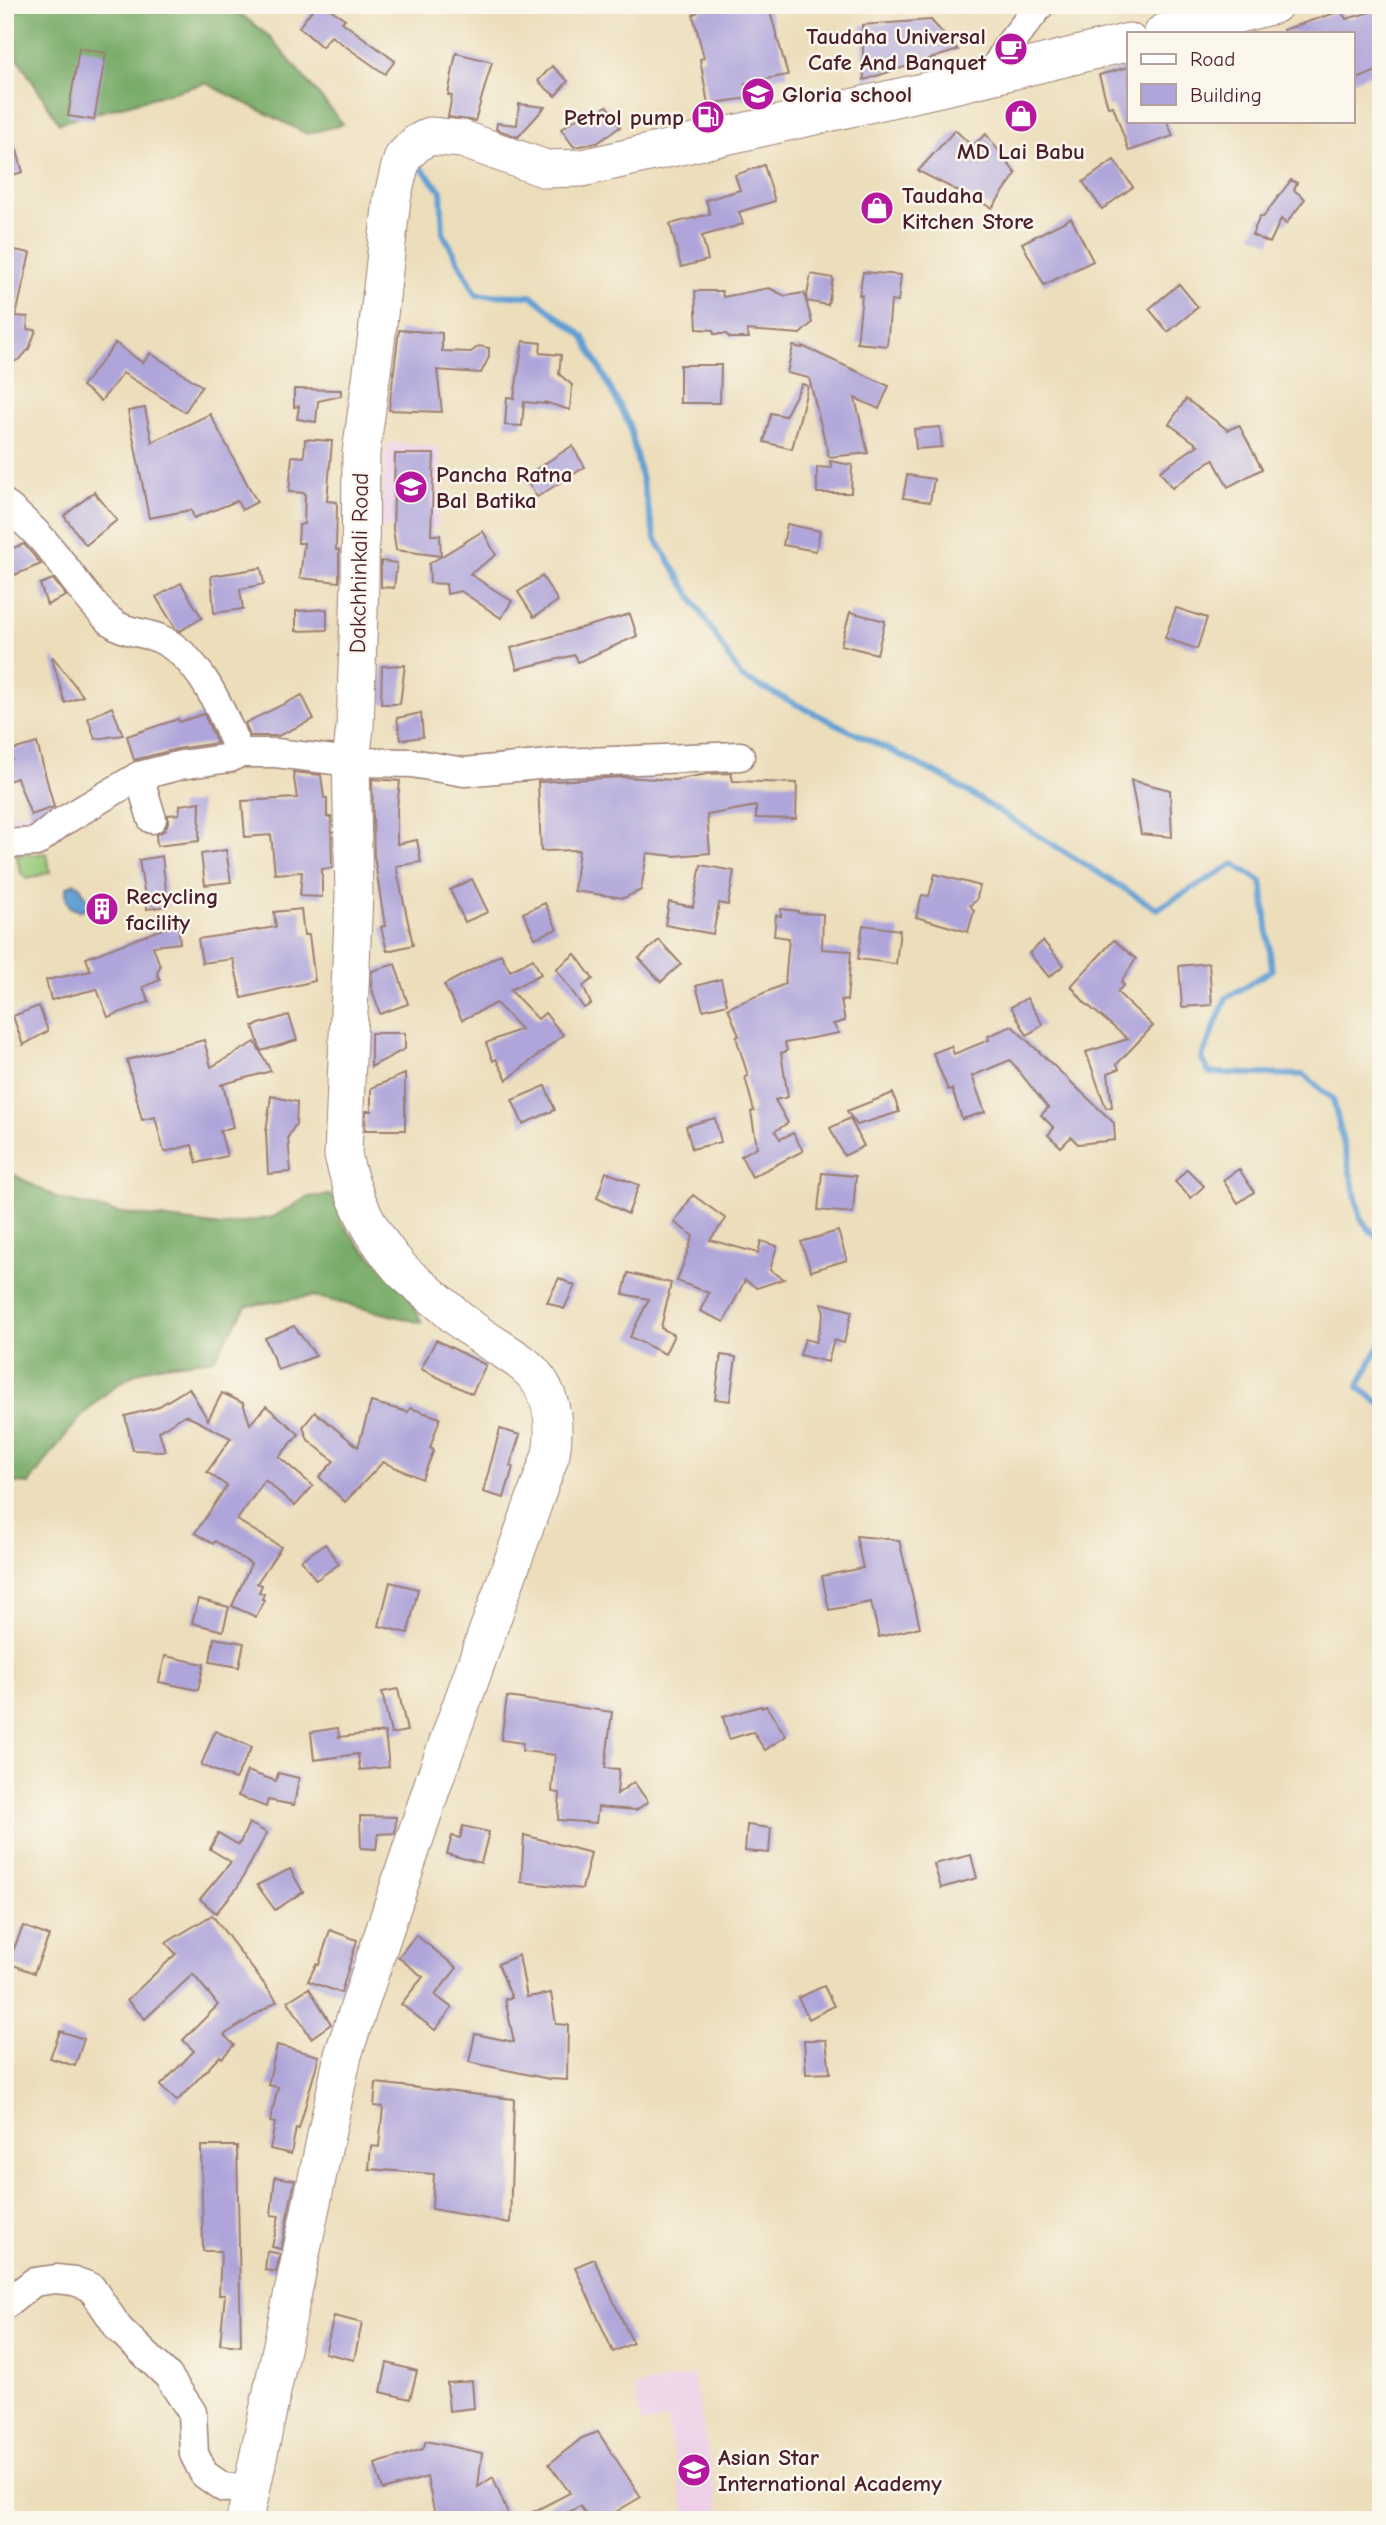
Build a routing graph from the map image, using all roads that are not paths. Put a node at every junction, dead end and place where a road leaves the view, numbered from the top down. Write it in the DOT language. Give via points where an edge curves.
graph roads {
  1 [pos="1040,5"];
  2 [pos="1274,5"];
  3 [pos="1167,32"];
  4 [pos="1127,42"];
  5 [pos="991,76"];
  6 [pos="5,504"];
  7 [pos="239,753"];
  8 [pos="740,756"];
  9 [pos="351,762"];
  10 [pos="5,844"];
  11 [pos="5,2305"];
  12 [pos="248,2504"];
  1 -- 5 [label="street"];
  2 -- 3 [label="main road"];
  4 -- 5 [label="main road, Dakchhinkali Road"];
  5 -- 9 [label="main road, Dakchhinkali Road" via="582,168 546,169 462,139 430,136 416,143 403,157 392,199 361,453 360,596"];
  6 -- 7 [label="street" via="46,543 108,619 121,629 159,639 187,660 218,703"];
  7 -- 9 [label="street"];
  7 -- 10 [label="street" via="181,765 145,799 60,823 36,842"];
  8 -- 9 [label="street" via="464,772 412,763"];
  9 -- 12 [label="main road, Dakchhinkali Road" via="354,894 343,1155 349,1184 360,1212 401,1269 472,1330 524,1364 551,1405 555,1431 551,1454 428,1798 343,2055"];
  11 -- 12 [label="street" via="34,2282 56,2279 91,2287 119,2329 168,2376 192,2412 194,2454 204,2474"];
}
